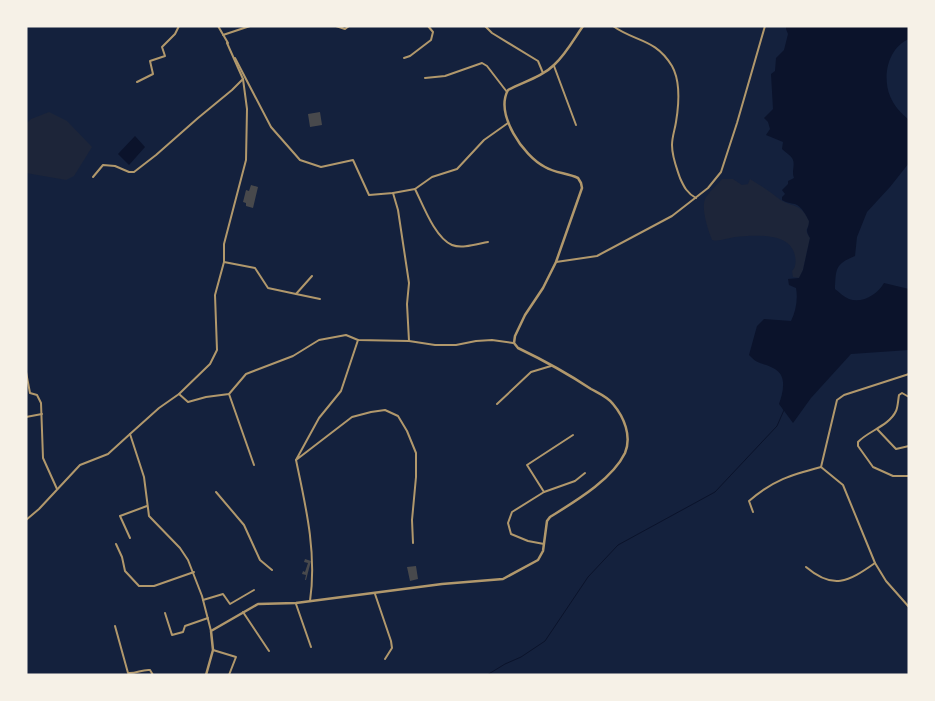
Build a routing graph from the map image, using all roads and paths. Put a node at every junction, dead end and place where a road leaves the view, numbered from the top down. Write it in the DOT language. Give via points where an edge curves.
graph roads {
  1 [pos="179,26"];
  2 [pos="218,26"];
  3 [pos="250,26"];
  4 [pos="336,26"];
  5 [pos="349,26"];
  6 [pos="428,26"];
  7 [pos="484,26"];
  8 [pos="583,26"];
  9 [pos="613,26"];
  10 [pos="765,26"];
  11 [pos="224,35"];
  12 [pos="227,43"];
  13 [pos="404,58"];
  14 [pos="553,66"];
  15 [pos="543,73"];
  16 [pos="425,78"];
  17 [pos="243,79"];
  18 [pos="137,82"];
  19 [pos="507,92"];
  20 [pos="508,123"];
  21 [pos="576,125"];
  22 [pos="93,177"];
  23 [pos="415,189"];
  24 [pos="393,193"];
  25 [pos="696,198"];
  26 [pos="488,242"];
  27 [pos="224,262"];
  28 [pos="556,262"];
  29 [pos="312,276"];
  30 [pos="296,294"];
  31 [pos="320,299"];
  32 [pos="358,340"];
  33 [pos="409,341"];
  34 [pos="514,343"];
  35 [pos="554,365"];
  36 [pos="26,372"];
  37 [pos="909,374"];
  38 [pos="27,380"];
  39 [pos="179,394"];
  40 [pos="229,394"];
  41 [pos="909,397"];
  42 [pos="497,404"];
  43 [pos="42,414"];
  44 [pos="26,417"];
  45 [pos="877,429"];
  46 [pos="130,434"];
  47 [pos="573,435"];
  48 [pos="909,446"];
  49 [pos="296,460"];
  50 [pos="254,465"];
  51 [pos="821,467"];
  52 [pos="585,473"];
  53 [pos="909,476"];
  54 [pos="57,489"];
  55 [pos="216,492"];
  56 [pos="544,492"];
  57 [pos="147,506"];
  58 [pos="753,512"];
  59 [pos="26,520"];
  60 [pos="130,538"];
  61 [pos="413,543"];
  62 [pos="116,544"];
  63 [pos="544,544"];
  64 [pos="875,563"];
  65 [pos="806,567"];
  66 [pos="272,570"];
  67 [pos="194,572"];
  68 [pos="254,590"];
  69 [pos="375,594"];
  70 [pos="204,600"];
  71 [pos="310,602"];
  72 [pos="296,603"];
  73 [pos="909,607"];
  74 [pos="243,612"];
  75 [pos="165,613"];
  76 [pos="208,618"];
  77 [pos="115,626"];
  78 [pos="211,631"];
  79 [pos="311,647"];
  80 [pos="213,650"];
  81 [pos="269,651"];
  82 [pos="385,659"];
  83 [pos="153,675"];
  84 [pos="206,675"];
  85 [pos="229,675"];
  1 -- 18 [label="street" via="162,47 165,56 150,61 152,74"];
  2 -- 11 [label="street"];
  3 -- 11 [label="street"];
  4 -- 5 [label="street" via="345,29"];
  6 -- 13 [label="street" via="433,32 431,40"];
  7 -- 15 [label="street" via="538,61"];
  8 -- 14 [label="street"];
  9 -- 25 [label="street" via="620,32 650,43 672,66 678,84 673,161 684,188"];
  10 -- 25 [label="street" via="721,172"];
  11 -- 12 [label="street"];
  12 -- 17 [label="street"];
  12 -- 24 [label="street" via="271,127 300,160 321,167 353,160 369,195"];
  14 -- 15 [label="street"];
  14 -- 21 [label="street"];
  15 -- 19 [label="street"];
  16 -- 19 [label="street" via="445,76 482,63"];
  17 -- 22 [label="street" via="134,172 103,165"];
  17 -- 27 [label="street" via="247,109 246,160 224,244"];
  19 -- 20 [label="street"];
  20 -- 23 [label="street" via="484,140 457,169 432,177"];
  20 -- 28 [label="street" via="530,158 546,168 578,178 581,183 579,198"];
  23 -- 24 [label="street"];
  23 -- 26 [label="street" via="438,235 452,245"];
  24 -- 33 [label="street" via="409,283"];
  25 -- 28 [label="street" via="672,216 596,256"];
  27 -- 30 [label="street" via="255,268 268,288"];
  27 -- 39 [label="street" via="215,295 217,350 210,364"];
  28 -- 34 [label="street" via="525,315"];
  29 -- 30 [label="street"];
  30 -- 31 [label="street"];
  32 -- 33 [label="street"];
  32 -- 40 [label="street" via="346,335 320,340 293,356 246,374"];
  32 -- 49 [label="street" via="341,391 319,418"];
  33 -- 34 [label="street" via="435,345 492,340"];
  34 -- 35 [label="street"];
  35 -- 42 [label="street" via="531,372"];
  35 -- 63 [label="street" via="612,402 625,422 628,444 606,476 586,494 550,517"];
  36 -- 38 [label="street"];
  37 -- 51 [label="street" via="837,400"];
  38 -- 43 [label="street" via="30,393 37,395 42,403"];
  39 -- 40 [label="street" via="188,402"];
  39 -- 46 [label="street"];
  40 -- 50 [label="street"];
  41 -- 45 [label="street" via="902,393 899,395 896,412"];
  43 -- 44 [label="street"];
  43 -- 54 [label="street" via="43,458"];
  45 -- 48 [label="street" via="896,449"];
  45 -- 53 [label="street" via="862,437 858,446 873,467 893,476"];
  46 -- 54 [label="street" via="108,454 80,465"];
  46 -- 57 [label="street" via="144,477"];
  47 -- 56 [label="street" via="527,465"];
  49 -- 61 [label="street" via="352,418 385,410 398,416 416,454"];
  49 -- 71 [label="street" via="313,561"];
  51 -- 58 [label="street" via="786,477 763,488 749,502"];
  51 -- 64 [label="street" via="843,485"];
  52 -- 56 [label="street" via="575,481"];
  54 -- 59 [label="street"];
  55 -- 66 [label="street" via="244,525 260,560"];
  56 -- 63 [label="street" via="512,512 508,523 511,534"];
  57 -- 60 [label="street" via="120,516"];
  57 -- 67 [label="street" via="150,516 180,548"];
  62 -- 67 [label="street" via="125,571 139,586 154,586"];
  63 -- 69 [label="street" via="538,560 503,579"];
  64 -- 65 [label="street" via="857,576 834,582 817,576"];
  64 -- 73 [label="street"];
  67 -- 70 [label="street"];
  68 -- 70 [label="street" via="230,604 223,594"];
  69 -- 71 [label="street"];
  69 -- 82 [label="street" via="392,648"];
  70 -- 76 [label="street"];
  71 -- 72 [label="street"];
  72 -- 74 [label="street" via="258,604"];
  72 -- 79 [label="street"];
  74 -- 78 [label="street"];
  74 -- 81 [label="street"];
  75 -- 76 [label="street" via="172,635 183,632 185,626"];
  76 -- 78 [label="street"];
  77 -- 83 [label="street" via="128,673 150,670"];
  78 -- 80 [label="street"];
  80 -- 84 [label="street"];
  80 -- 85 [label="street" via="236,657"];
}
